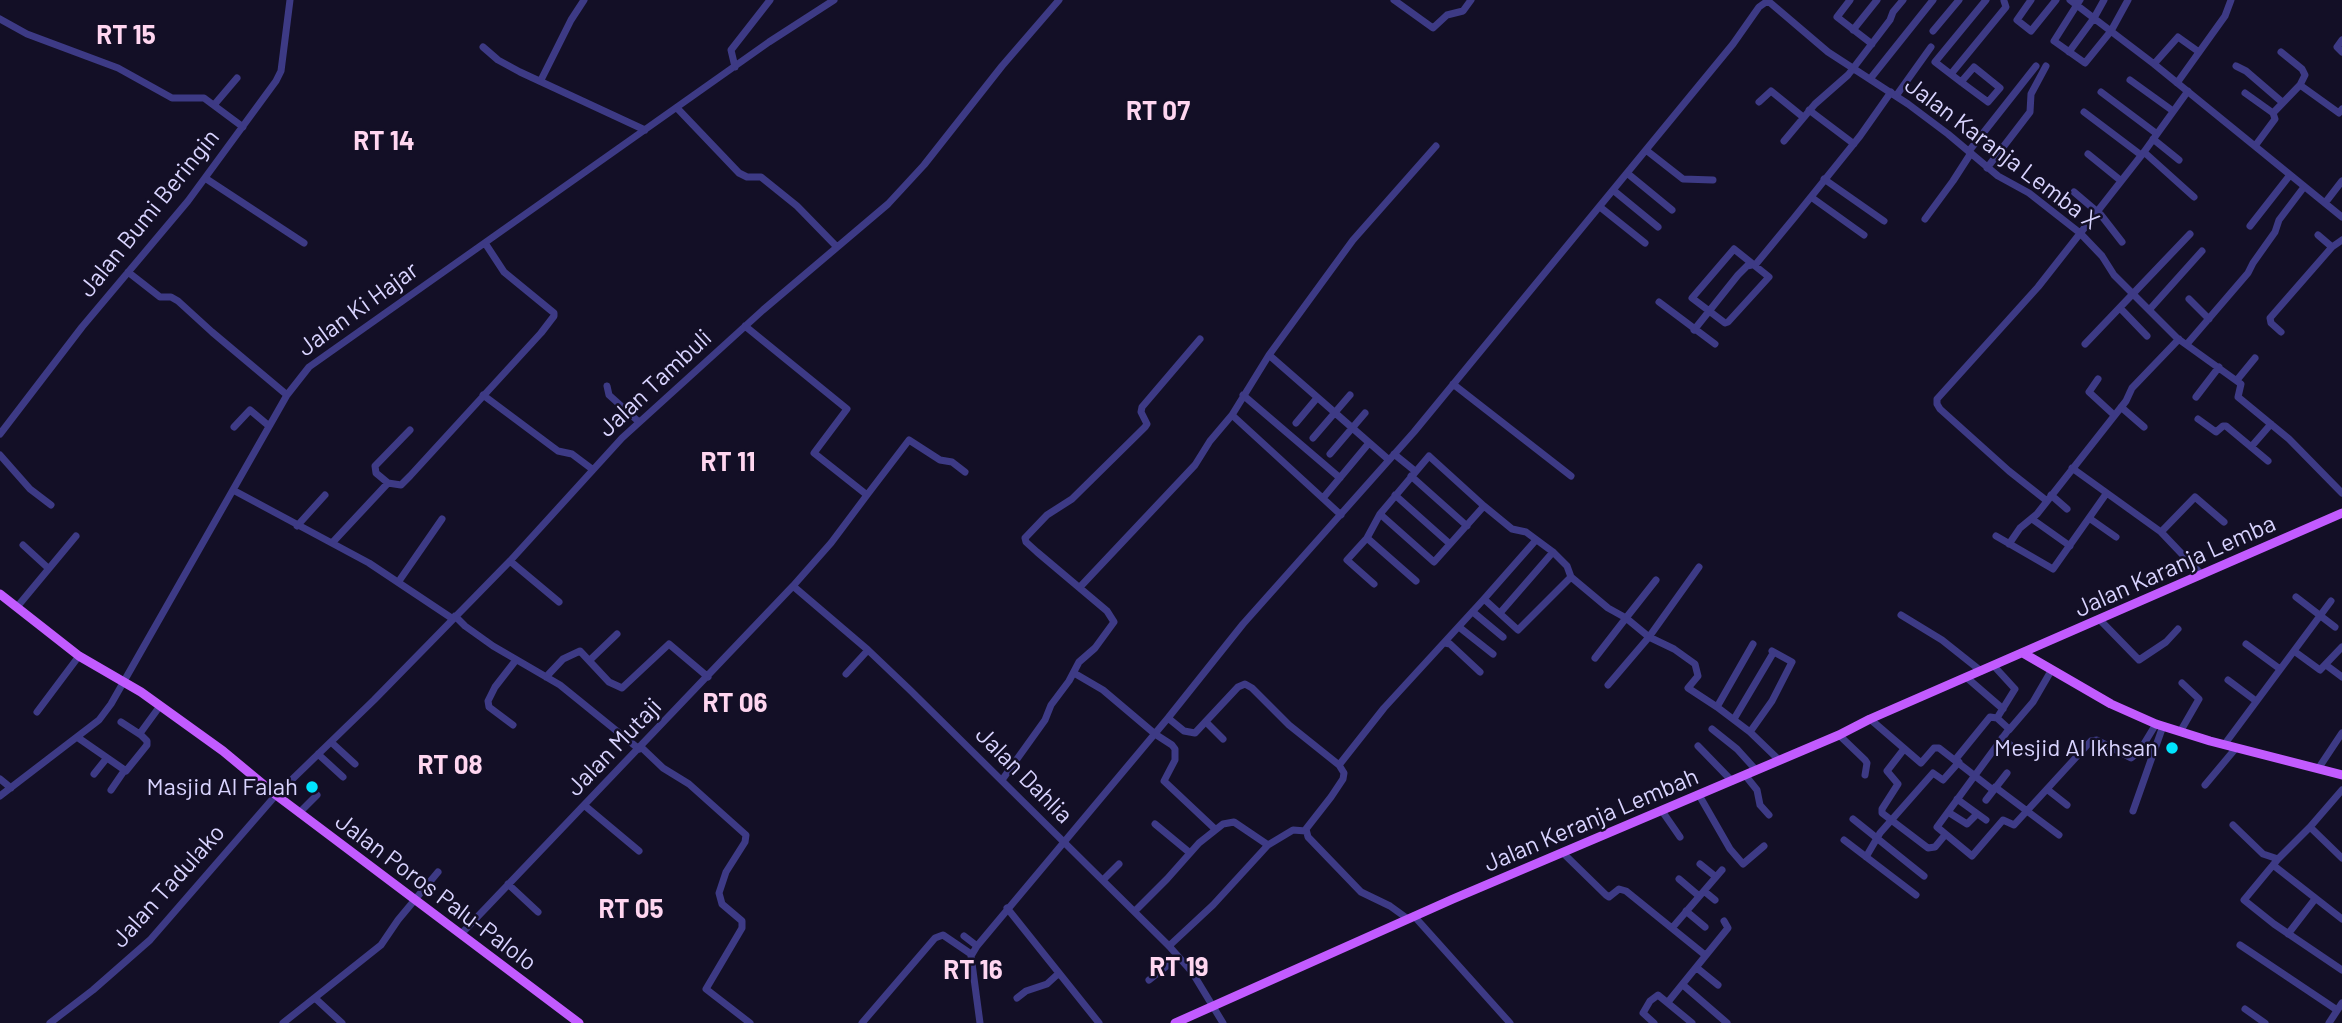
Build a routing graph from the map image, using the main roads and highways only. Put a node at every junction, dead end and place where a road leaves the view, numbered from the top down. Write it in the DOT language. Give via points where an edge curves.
graph roads {
  1 [pos="2342,513"];
  2 [pos="1,596"];
  3 [pos="2039,646"];
  4 [pos="2023,653"];
  5 [pos="2038,663"];
  6 [pos="2342,775"];
  7 [pos="579,1023"];
  8 [pos="1175,1023"];
  1 -- 3 [label="main road, Jalan Karanja Lemba"];
  2 -- 7 [label="main road, Jalan Poros Palu-Palolo" via="79,656 223,751"];
  3 -- 4 [label="main road, Jalan Karanja Lemba"];
  3 -- 5 [label="main road"];
  4 -- 5 [label="main road"];
  4 -- 8 [label="main road, Jalan Keranja Lembah"];
  5 -- 6 [label="main road" via="2160,725"];
}
